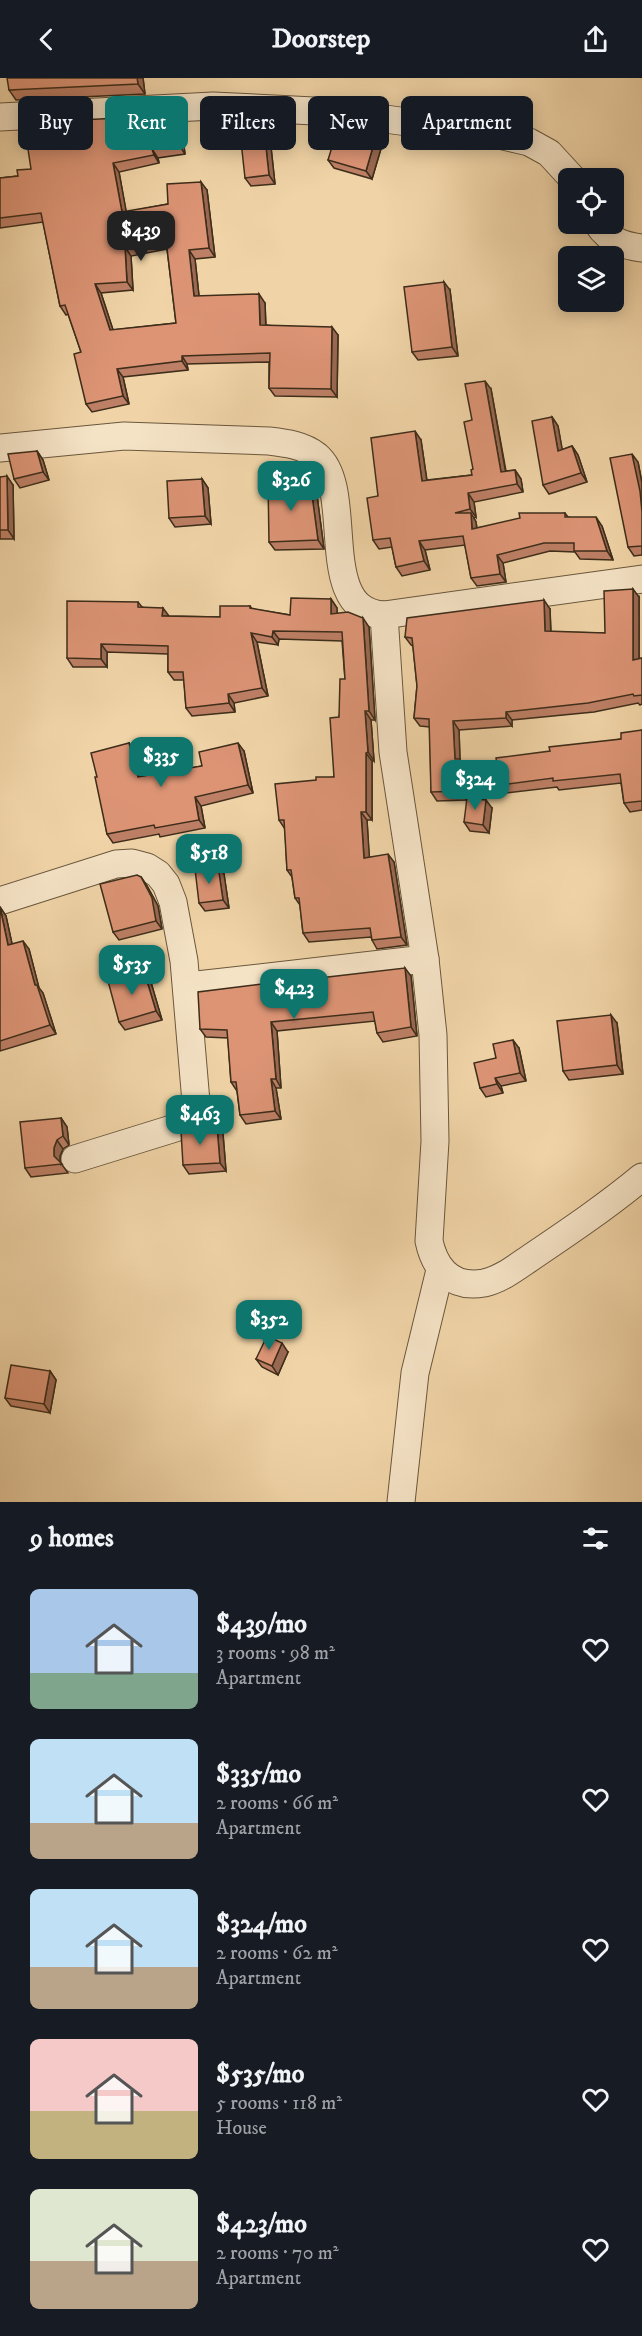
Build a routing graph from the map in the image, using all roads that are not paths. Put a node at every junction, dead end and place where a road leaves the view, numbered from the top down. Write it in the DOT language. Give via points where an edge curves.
graph roads {
  1 [pos="0,117"];
  2 [pos="563,168"];
  3 [pos="606,234"];
  4 [pos="642,248"];
  5 [pos="0,448"];
  6 [pos="642,579"];
  7 [pos="384,615"];
  8 [pos="0,901"];
  9 [pos="424,959"];
  10 [pos="188,986"];
  11 [pos="75,1159"];
  12 [pos="642,1177"];
  13 [pos="440,1269"];
  14 [pos="401,1502"];
  1 -- 2 [label="street" via="213,105 334,112 529,142 549,153"];
  3 -- 4 [label="street" via="621,244"];
  5 -- 7 [label="street" via="124,436 269,441 306,449 318,457 329,477 343,567 352,598 367,611"];
  6 -- 7 [label="street"];
  7 -- 9 [label="street" via="393,752"];
  8 -- 10 [label="street" via="116,864 147,867 166,884 173,902"];
  9 -- 10 [label="street"];
  9 -- 13 [label="street" via="433,1035 435,1130 429,1240"];
  10 -- 11 [label="street" via="196,1102 192,1113 175,1128"];
  12 -- 13 [label="street" via="577,1227 502,1276 469,1284"];
  13 -- 14 [label="street" via="415,1373"];
}
